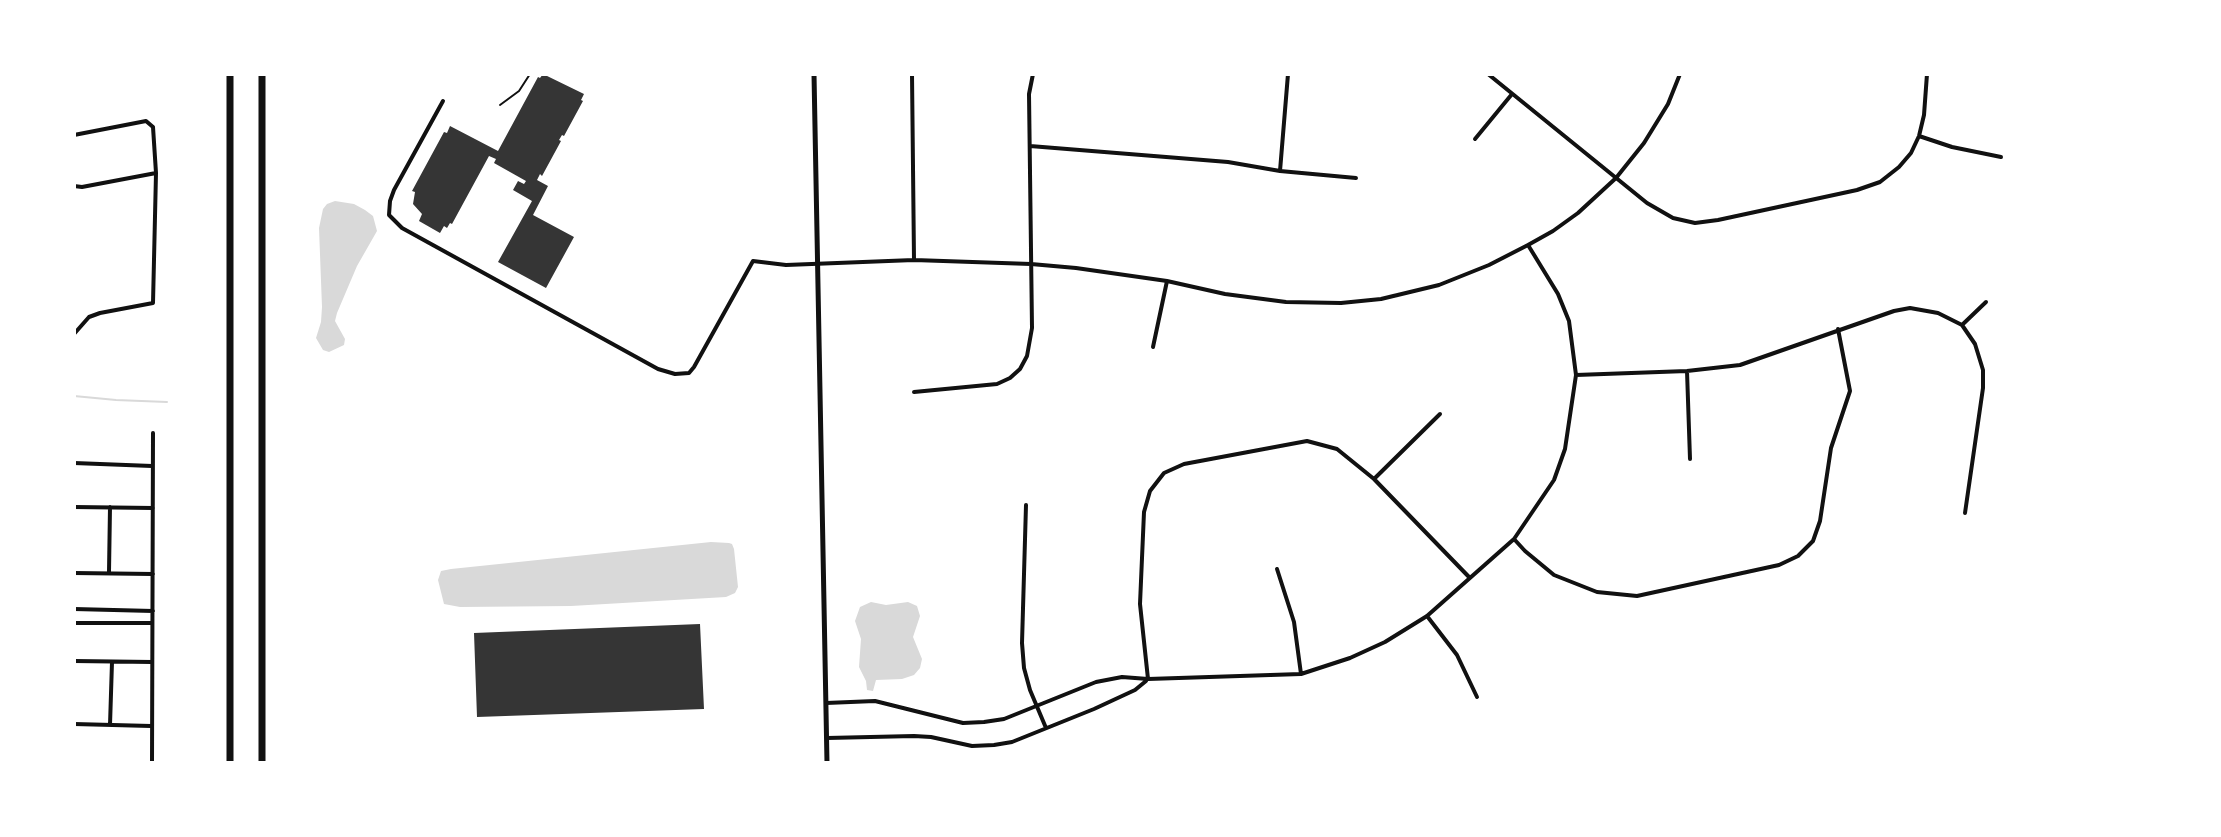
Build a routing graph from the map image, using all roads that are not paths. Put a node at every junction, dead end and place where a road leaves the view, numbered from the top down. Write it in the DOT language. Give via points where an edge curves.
graph roads {
  1 [pos="230,74"];
  2 [pos="262,74"];
  3 [pos="814,74"];
  4 [pos="912,74"];
  5 [pos="1033,74"];
  6 [pos="1288,74"];
  7 [pos="1488,74"];
  8 [pos="1680,74"];
  9 [pos="1927,74"];
  10 [pos="1512,94"];
  11 [pos="443,101"];
  12 [pos="74,135"];
  13 [pos="1919,136"];
  14 [pos="1475,139"];
  15 [pos="1030,146"];
  16 [pos="2001,157"];
  17 [pos="1280,171"];
  18 [pos="156,173"];
  19 [pos="1356,178"];
  20 [pos="1616,178"];
  21 [pos="74,186"];
  22 [pos="1528,245"];
  23 [pos="914,260"];
  24 [pos="818,262"];
  25 [pos="1031,264"];
  26 [pos="1167,281"];
  27 [pos="1986,302"];
  28 [pos="1962,325"];
  29 [pos="1838,329"];
  30 [pos="74,334"];
  31 [pos="1153,347"];
  32 [pos="1687,371"];
  33 [pos="1576,375"];
  34 [pos="914,392"];
  35 [pos="1440,414"];
  36 [pos="153,433"];
  37 [pos="1690,459"];
  38 [pos="74,463"];
  39 [pos="152,466"];
  40 [pos="1374,479"];
  41 [pos="1026,505"];
  42 [pos="74,507"];
  43 [pos="110,507"];
  44 [pos="153,508"];
  45 [pos="1965,513"];
  46 [pos="1514,539"];
  47 [pos="1277,569"];
  48 [pos="74,573"];
  49 [pos="109,574"];
  50 [pos="153,574"];
  51 [pos="1469,577"];
  52 [pos="74,609"];
  53 [pos="153,611"];
  54 [pos="1427,616"];
  55 [pos="74,623"];
  56 [pos="152,623"];
  57 [pos="74,661"];
  58 [pos="112,662"];
  59 [pos="152,662"];
  60 [pos="1301,674"];
  61 [pos="1148,679"];
  62 [pos="1477,697"];
  63 [pos="826,703"];
  64 [pos="1037,707"];
  65 [pos="74,724"];
  66 [pos="110,725"];
  67 [pos="151,726"];
  68 [pos="1046,728"];
  69 [pos="827,738"];
  70 [pos="152,763"];
  71 [pos="230,763"];
  72 [pos="262,763"];
  73 [pos="827,763"];
  1 -- 71 [label="highway"];
  2 -- 72 [label="highway"];
  3 -- 24 [label="main road"];
  4 -- 23 [label="street"];
  5 -- 15 [label="street"];
  6 -- 17 [label="street"];
  7 -- 10 [label="street"];
  8 -- 20 [label="street" via="1644,143"];
  9 -- 13 [label="street"];
  10 -- 14 [label="street"];
  10 -- 20 [label="street"];
  11 -- 24 [label="street" via="394,190 389,215 402,228 658,369 685,374 694,367 753,261"];
  12 -- 18 [label="street" via="146,121 153,127"];
  13 -- 16 [label="street"];
  13 -- 20 [label="street" via="1911,153 1880,182 1714,221 1673,218"];
  15 -- 17 [label="street"];
  15 -- 25 [label="street"];
  17 -- 19 [label="street"];
  18 -- 21 [label="street"];
  18 -- 30 [label="street" via="153,303 89,317"];
  20 -- 22 [label="street" via="1566,222"];
  22 -- 26 [label="street" via="1439,285 1355,302 1286,302"];
  22 -- 33 [label="street" via="1569,321"];
  23 -- 24 [label="street"];
  23 -- 25 [label="street"];
  24 -- 63 [label="main road"];
  25 -- 26 [label="street"];
  25 -- 34 [label="street" via="1031,344 1020,369 997,384"];
  26 -- 31 [label="street"];
  27 -- 28 [label="street"];
  28 -- 29 [label="street" via="1910,308"];
  28 -- 45 [label="street" via="1983,370"];
  29 -- 32 [label="street" via="1740,365"];
  29 -- 46 [label="street" via="1850,391 1831,448 1820,521 1813,541 1798,556 1779,565 1637,596 1597,592 1554,575"];
  32 -- 33 [label="street"];
  32 -- 37 [label="street"];
  33 -- 46 [label="street" via="1565,449 1554,480"];
  35 -- 40 [label="street"];
  36 -- 39 [label="street"];
  38 -- 39 [label="street"];
  39 -- 44 [label="street"];
  40 -- 51 [label="street"];
  40 -- 61 [label="street" via="1337,449 1307,441 1184,464 1164,473 1150,491 1144,512 1140,604"];
  41 -- 64 [label="street" via="1022,643"];
  42 -- 43 [label="street"];
  43 -- 44 [label="street"];
  43 -- 49 [label="street"];
  44 -- 50 [label="street"];
  46 -- 51 [label="street"];
  47 -- 60 [label="street" via="1294,622"];
  48 -- 49 [label="street"];
  49 -- 50 [label="street"];
  50 -- 53 [label="street"];
  51 -- 54 [label="street"];
  52 -- 53 [label="street"];
  53 -- 56 [label="street"];
  54 -- 60 [label="street" via="1385,642"];
  54 -- 62 [label="street" via="1457,655"];
  55 -- 56 [label="street"];
  56 -- 59 [label="street"];
  57 -- 58 [label="street"];
  58 -- 59 [label="street"];
  58 -- 66 [label="street"];
  59 -- 67 [label="street"];
  60 -- 61 [label="street"];
  61 -- 64 [label="street" via="1096,682"];
  61 -- 68 [label="street" via="1135,690"];
  63 -- 64 [label="street" via="875,701 963,723 1004,719"];
  63 -- 69 [label="main road"];
  64 -- 68 [label="street"];
  65 -- 66 [label="street"];
  66 -- 67 [label="street"];
  67 -- 70 [label="street"];
  68 -- 69 [label="street" via="994,745 914,736"];
  69 -- 73 [label="main road"];
}
